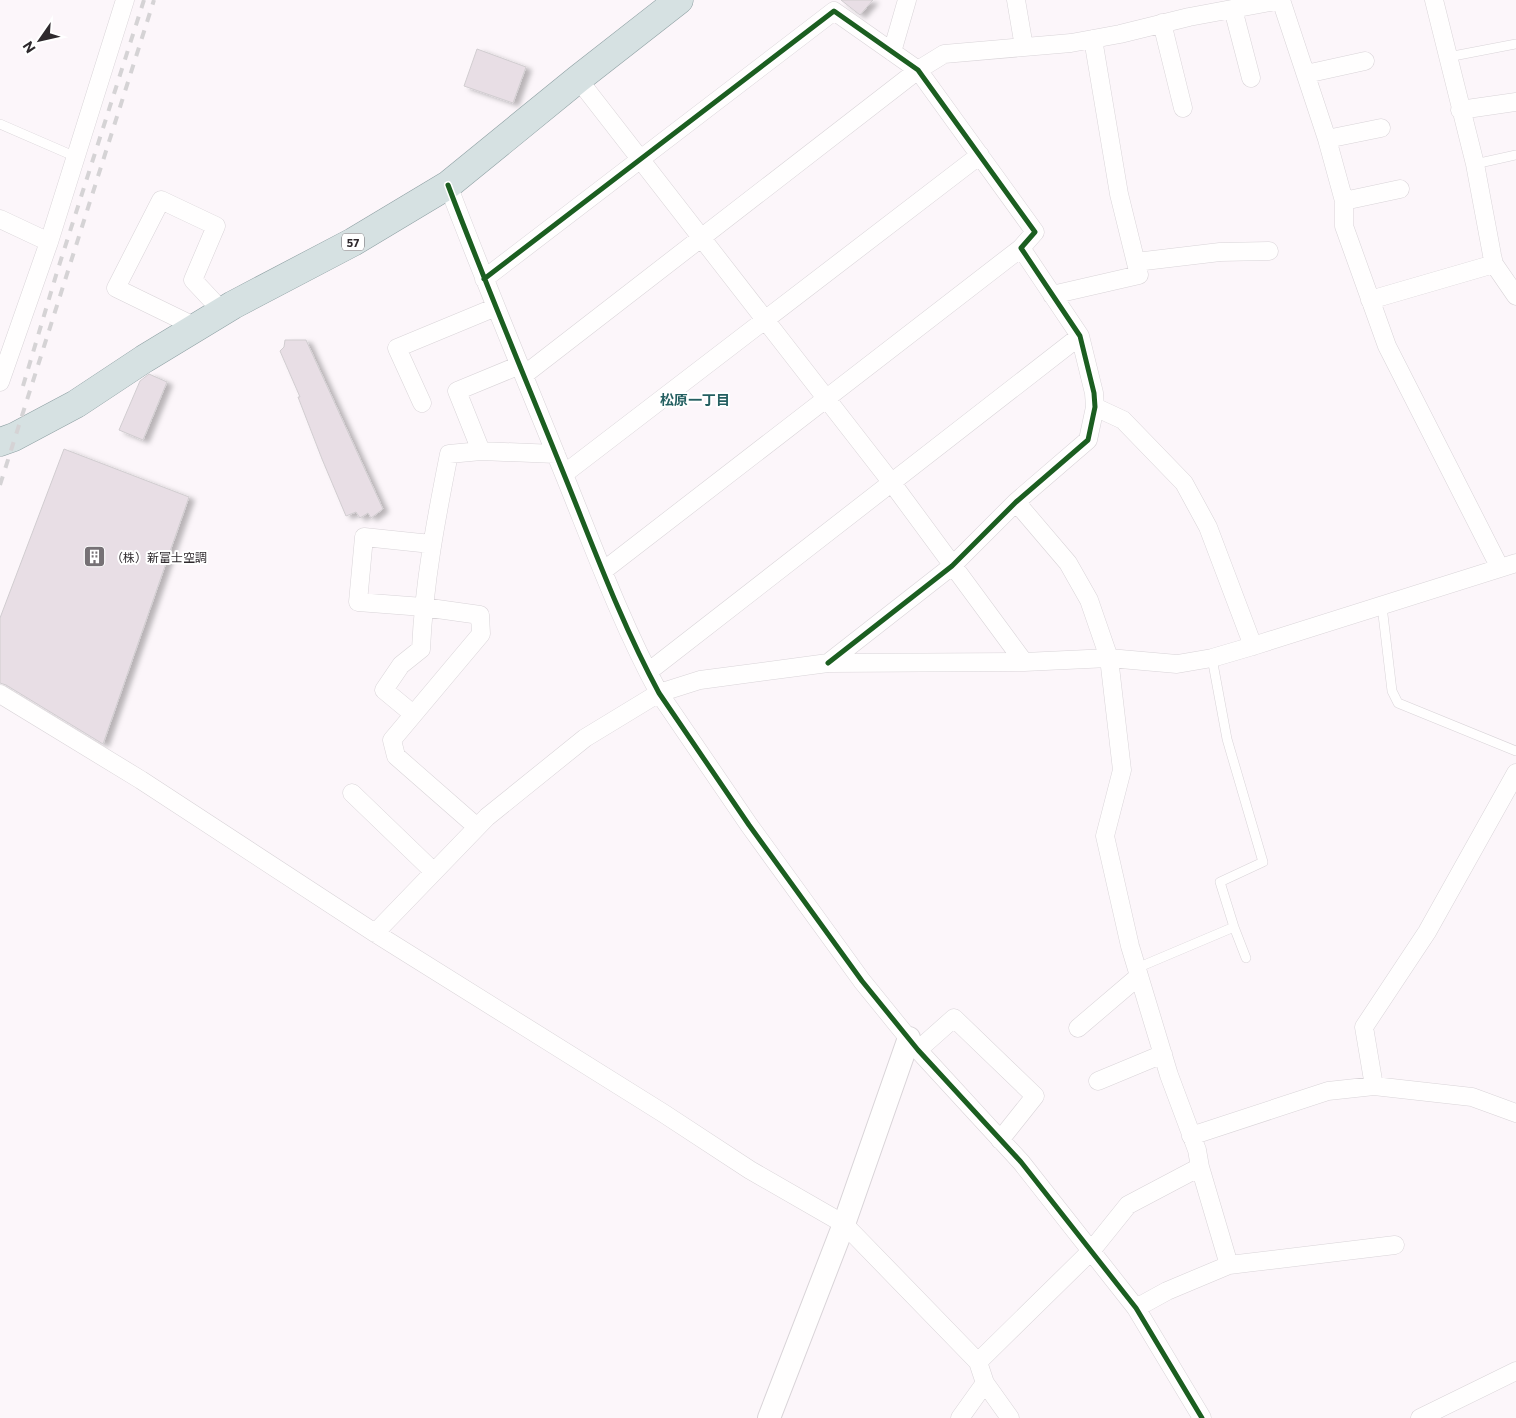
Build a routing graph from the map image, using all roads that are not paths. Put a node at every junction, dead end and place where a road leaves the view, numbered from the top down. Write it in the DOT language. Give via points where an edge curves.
graph roads {
  1 [pos="125,0"];
  2 [pos="907,0"];
  3 [pos="1016,0"];
  4 [pos="1434,0"];
  5 [pos="666,4"];
  6 [pos="1193,8"];
  7 [pos="1233,9"];
  8 [pos="1162,24"];
  9 [pos="1093,39"];
  10 [pos="1516,44"];
  11 [pos="1024,47"];
  12 [pos="892,52"];
  13 [pos="1448,57"];
  14 [pos="1365,61"];
  15 [pos="918,70"];
  16 [pos="1306,74"];
  17 [pos="1251,78"];
  18 [pos="578,79"];
  19 [pos="1516,102"];
  20 [pos="1183,108"];
  21 [pos="1460,110"];
  22 [pos="0,124"];
  23 [pos="1381,128"];
  24 [pos="1327,139"];
  25 [pos="980,155"];
  26 [pos="1516,155"];
  27 [pos="76,157"];
  28 [pos="641,160"];
  29 [pos="1475,164"];
  30 [pos="448,185"];
  31 [pos="1400,189"];
  32 [pos="1344,201"];
  33 [pos="0,219"];
  34 [pos="702,238"];
  35 [pos="49,242"];
  36 [pos="1021,248"];
  37 [pos="1269,251"];
  38 [pos="1136,262"];
  39 [pos="1494,264"];
  40 [pos="484,279"];
  41 [pos="1052,295"];
  42 [pos="1516,296"];
  43 [pos="1370,300"];
  44 [pos="496,307"];
  45 [pos="222,311"];
  46 [pos="765,320"];
  47 [pos="196,327"];
  48 [pos="1080,336"];
  49 [pos="522,370"];
  50 [pos="0,382"];
  51 [pos="826,399"];
  52 [pos="422,403"];
  53 [pos="1095,407"];
  54 [pos="0,442"];
  55 [pos="481,451"];
  56 [pos="556,454"];
  57 [pos="564,474"];
  58 [pos="892,483"];
  59 [pos="1016,502"];
  60 [pos="432,544"];
  61 [pos="952,566"];
  62 [pos="1508,566"];
  63 [pos="603,571"];
  64 [pos="1382,606"];
  65 [pos="423,607"];
  66 [pos="1253,646"];
  67 [pos="1109,658"];
  68 [pos="1212,658"];
  69 [pos="1024,662"];
  70 [pos="828,664"];
  71 [pos="648,672"];
  72 [pos="659,693"];
  73 [pos="0,694"];
  74 [pos="413,714"];
  75 [pos="1516,751"];
  76 [pos="1516,773"];
  77 [pos="352,793"];
  78 [pos="477,828"];
  79 [pos="434,872"];
  80 [pos="1234,927"];
  81 [pos="375,933"];
  82 [pos="1246,958"];
  83 [pos="1138,972"];
  84 [pos="1078,1028"];
  85 [pos="913,1044"];
  86 [pos="1163,1054"];
  87 [pos="1098,1081"];
  88 [pos="1374,1086"];
  89 [pos="1516,1113"];
  90 [pos="1191,1136"];
  91 [pos="1000,1140"];
  92 [pos="1200,1167"];
  93 [pos="844,1224"];
  94 [pos="1395,1245"];
  95 [pos="1091,1252"];
  96 [pos="1229,1265"];
  97 [pos="1136,1308"];
  98 [pos="978,1362"];
  99 [pos="1516,1372"];
  100 [pos="985,1383"];
  101 [pos="769,1418"];
  102 [pos="960,1418"];
  103 [pos="1010,1418"];
  104 [pos="1202,1418"];
  105 [pos="1420,1418"];
  1 -- 27 [label="street"];
  2 -- 12 [label="street"];
  3 -- 11 [label="street"];
  4 -- 13 [label="street"];
  5 -- 18 [label="main road, 57"];
  6 -- 7 [label="street"];
  6 -- 8 [label="street"];
  7 -- 16 [label="street" via="1281,0"];
  7 -- 17 [label="street"];
  8 -- 9 [label="street"];
  8 -- 20 [label="street"];
  9 -- 11 [label="street"];
  9 -- 38 [label="street" via="1120,194"];
  10 -- 13 [label="lane"];
  11 -- 15 [label="street" via="944,54"];
  12 -- 15 [label="street"];
  12 -- 28 [label="street" via="834,11"];
  13 -- 21 [label="street"];
  14 -- 16 [label="street"];
  15 -- 25 [label="street"];
  15 -- 34 [label="street"];
  16 -- 24 [label="street"];
  18 -- 28 [label="street"];
  18 -- 30 [label="main road, 57"];
  19 -- 21 [label="street"];
  21 -- 29 [label="street"];
  22 -- 27 [label="lane"];
  23 -- 24 [label="street"];
  24 -- 32 [label="street"];
  25 -- 36 [label="street" via="1035,232"];
  25 -- 46 [label="street"];
  26 -- 29 [label="lane"];
  27 -- 35 [label="street"];
  28 -- 34 [label="street"];
  28 -- 40 [label="street"];
  29 -- 39 [label="street"];
  30 -- 40 [label="street"];
  30 -- 45 [label="main road, 57" via="353,242"];
  31 -- 32 [label="street"];
  32 -- 43 [label="street" via="1344,226"];
  33 -- 35 [label="street"];
  34 -- 46 [label="street"];
  34 -- 49 [label="street"];
  35 -- 50 [label="street"];
  36 -- 41 [label="street"];
  36 -- 51 [label="street"];
  37 -- 38 [label="street" via="1220,252"];
  38 -- 41 [label="street" via="1140,275"];
  39 -- 42 [label="street"];
  39 -- 43 [label="street"];
  40 -- 44 [label="street"];
  41 -- 48 [label="street"];
  43 -- 62 [label="street" via="1386,346"];
  44 -- 49 [label="street"];
  44 -- 52 [label="street" via="397,348"];
  45 -- 47 [label="main road, 57"];
  45 -- 47 [label="street" via="193,280 216,226 161,200 116,288"];
  46 -- 51 [label="street"];
  46 -- 57 [label="street"];
  47 -- 54 [label="main road, 57" via="76,404"];
  48 -- 53 [label="street"];
  48 -- 58 [label="street"];
  49 -- 55 [label="street" via="457,391"];
  49 -- 56 [label="street"];
  51 -- 58 [label="street"];
  51 -- 63 [label="street"];
  53 -- 59 [label="street" via="1088,440"];
  53 -- 66 [label="street" via="1123,420 1184,483 1208,527"];
  55 -- 56 [label="street"];
  55 -- 60 [label="street" via="449,454"];
  56 -- 57 [label="street"];
  57 -- 63 [label="street"];
  58 -- 61 [label="street"];
  58 -- 71 [label="street"];
  59 -- 61 [label="street"];
  59 -- 67 [label="street" via="1068,563 1089,600"];
  60 -- 65 [label="street"];
  60 -- 65 [label="street" via="364,537 358,602"];
  61 -- 69 [label="street"];
  61 -- 70 [label="street"];
  62 -- 64 [label="street"];
  63 -- 71 [label="street"];
  64 -- 66 [label="street"];
  64 -- 75 [label="lane" via="1392,691 1398,703"];
  65 -- 74 [label="street" via="421,649 401,665 384,690"];
  65 -- 74 [label="street" via="480,615 481,634"];
  66 -- 68 [label="street"];
  67 -- 68 [label="street" via="1177,664"];
  67 -- 69 [label="street"];
  67 -- 83 [label="street" via="1122,770 1105,836"];
  68 -- 80 [label="lane" via="1227,739 1263,862 1220,882"];
  69 -- 70 [label="street"];
  70 -- 72 [label="street" via="700,680"];
  71 -- 72 [label="street"];
  72 -- 78 [label="street" via="585,738"];
  72 -- 85 [label="street" via="748,825 862,981"];
  73 -- 81 [label="street" via="141,780"];
  74 -- 78 [label="street" via="392,740 396,756"];
  76 -- 88 [label="street" via="1427,932 1364,1027"];
  77 -- 79 [label="street"];
  78 -- 79 [label="street"];
  79 -- 81 [label="street"];
  80 -- 82 [label="lane"];
  80 -- 83 [label="lane"];
  81 -- 93 [label="street" via="750,1170"];
  83 -- 84 [label="street"];
  83 -- 86 [label="street"];
  85 -- 91 [label="street"];
  85 -- 91 [label="street" via="954,1018 1035,1096"];
  85 -- 93 [label="street"];
  86 -- 87 [label="street"];
  86 -- 90 [label="street"];
  88 -- 89 [label="street" via="1472,1097"];
  88 -- 90 [label="street" via="1328,1091"];
  90 -- 92 [label="street"];
  91 -- 95 [label="street"];
  92 -- 95 [label="street" via="1128,1205"];
  92 -- 96 [label="street"];
  93 -- 98 [label="street"];
  93 -- 101 [label="street"];
  94 -- 96 [label="street"];
  95 -- 97 [label="street"];
  95 -- 98 [label="street"];
  96 -- 97 [label="street"];
  97 -- 104 [label="street"];
  98 -- 100 [label="street"];
  99 -- 105 [label="street"];
  100 -- 102 [label="street"];
  100 -- 103 [label="street"];
}
